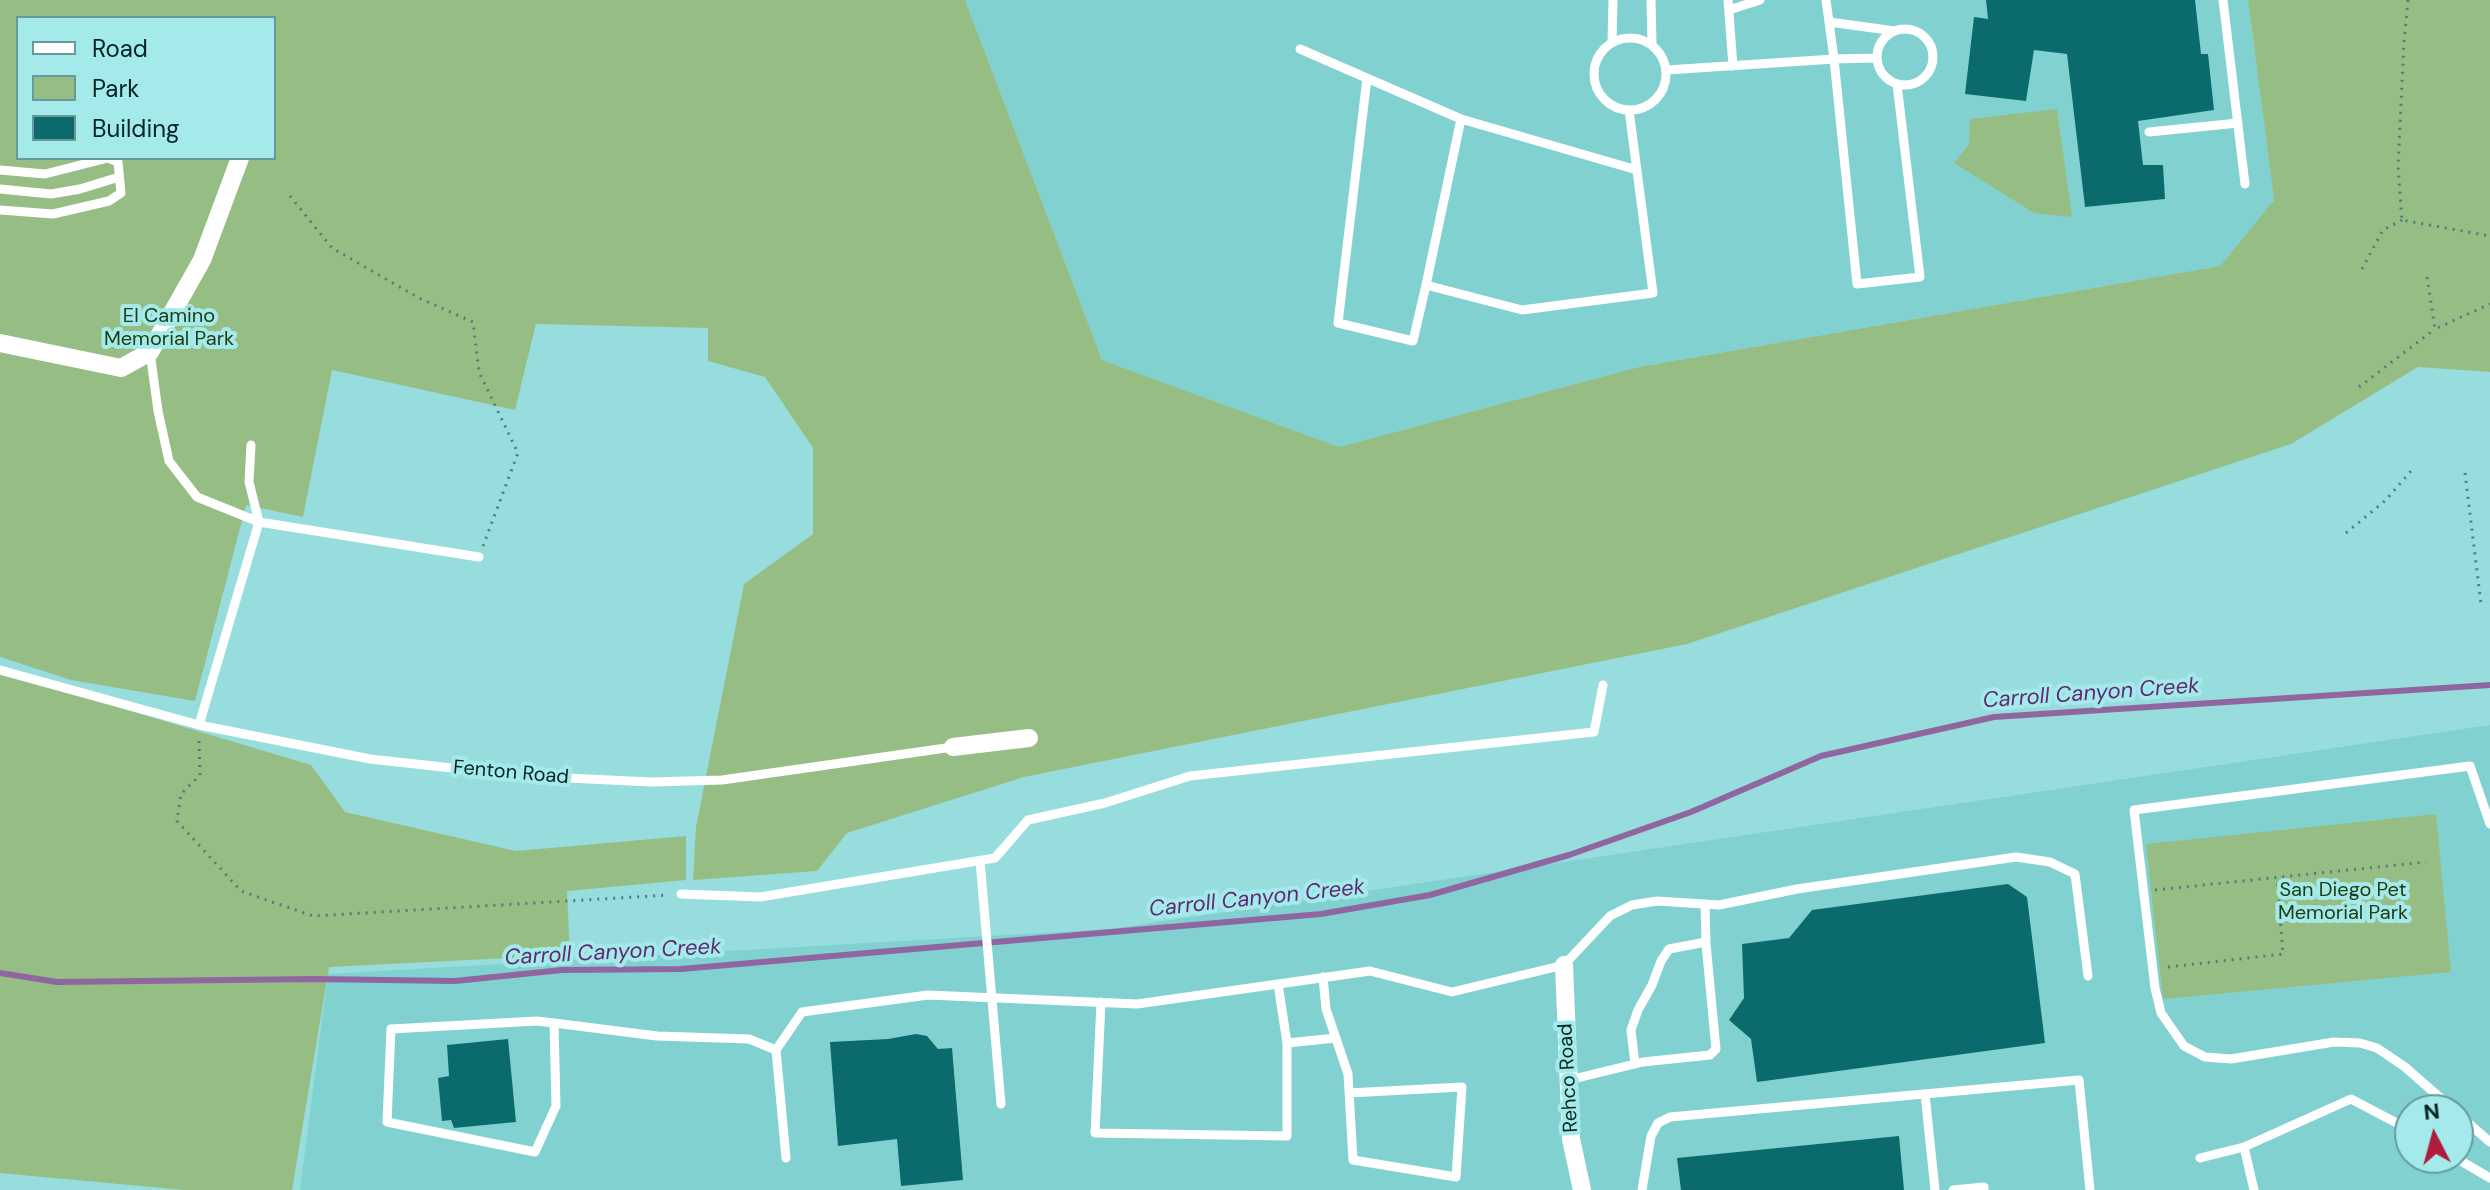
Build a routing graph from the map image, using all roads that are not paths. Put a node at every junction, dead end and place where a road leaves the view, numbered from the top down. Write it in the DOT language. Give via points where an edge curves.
graph roads {
  1 [pos="1613,0"];
  2 [pos="1651,0"];
  3 [pos="1760,0"];
  4 [pos="1826,0"];
  5 [pos="2223,0"];
  6 [pos="1728,5"];
  7 [pos="1829,22"];
  8 [pos="1895,31"];
  9 [pos="1612,42"];
  10 [pos="1652,44"];
  11 [pos="1300,49"];
  12 [pos="1877,58"];
  13 [pos="1834,59"];
  14 [pos="1733,66"];
  15 [pos="1667,70"];
  16 [pos="1367,78"];
  17 [pos="1897,84"];
  18 [pos="1629,110"];
  19 [pos="1461,119"];
  20 [pos="2238,123"];
  21 [pos="2149,132"];
  22 [pos="100,160"];
  23 [pos="113,160"];
  24 [pos="239,160"];
  25 [pos="0,170"];
  26 [pos="1637,170"];
  27 [pos="119,177"];
  28 [pos="2245,184"];
  29 [pos="0,189"];
  30 [pos="0,210"];
  31 [pos="1426,285"];
  32 [pos="0,343"];
  33 [pos="150,352"];
  34 [pos="251,445"];
  35 [pos="259,522"];
  36 [pos="479,557"];
  37 [pos="0,670"];
  38 [pos="1603,685"];
  39 [pos="199,725"];
  40 [pos="1029,738"];
  41 [pos="953,747"];
  42 [pos="2490,824"];
  43 [pos="980,861"];
  44 [pos="681,894"];
  45 [pos="1705,904"];
  46 [pos="1706,942"];
  47 [pos="1564,965"];
  48 [pos="2088,976"];
  49 [pos="1323,977"];
  50 [pos="1278,984"];
  51 [pos="993,998"];
  52 [pos="1101,1002"];
  53 [pos="554,1023"];
  54 [pos="1336,1038"];
  55 [pos="1287,1043"];
  56 [pos="776,1050"];
  57 [pos="1635,1064"];
  58 [pos="1569,1080"];
  59 [pos="1349,1093"];
  60 [pos="1925,1094"];
  61 [pos="2436,1094"];
  62 [pos="1001,1104"];
  63 [pos="2394,1122"];
  64 [pos="2474,1128"];
  65 [pos="2490,1142"];
  66 [pos="2244,1147"];
  67 [pos="786,1158"];
  68 [pos="2200,1158"];
  69 [pos="1582,1190"];
  70 [pos="1642,1190"];
  71 [pos="1935,1190"];
  72 [pos="1953,1190"];
  73 [pos="1984,1190"];
  74 [pos="2090,1190"];
  75 [pos="2254,1190"];
  1 -- 9 [label="lane"];
  2 -- 10 [label="lane"];
  3 -- 6 [label="lane"];
  4 -- 7 [label="lane"];
  5 -- 20 [label="lane"];
  6 -- 14 [label="lane"];
  7 -- 8 [label="lane"];
  7 -- 13 [label="lane"];
  8 -- 12 [label="lane" via="1881,41"];
  8 -- 17 [label="lane" via="1920,34 1933,56 1922,79"];
  9 -- 10 [label="lane" via="1632,37"];
  9 -- 18 [label="lane" via="1594,67 1596,87 1609,103"];
  10 -- 15 [label="lane"];
  11 -- 16 [label="lane"];
  12 -- 13 [label="lane"];
  12 -- 17 [label="lane" via="1882,74"];
  13 -- 14 [label="lane"];
  13 -- 17 [label="lane" via="1857,284 1920,277"];
  14 -- 15 [label="lane"];
  15 -- 18 [label="lane" via="1657,99"];
  16 -- 19 [label="lane"];
  16 -- 31 [label="lane" via="1338,323 1413,341"];
  18 -- 26 [label="lane"];
  19 -- 26 [label="lane"];
  19 -- 31 [label="lane"];
  20 -- 21 [label="lane"];
  20 -- 28 [label="lane"];
  22 -- 25 [label="lane" via="45,174"];
  23 -- 27 [label="lane" via="118,162"];
  24 -- 33 [label="street" via="202,260"];
  26 -- 31 [label="lane" via="1653,293 1522,310"];
  27 -- 29 [label="lane" via="51,194"];
  27 -- 30 [label="lane" via="121,193 109,201 53,214"];
  32 -- 33 [label="street" via="121,368"];
  33 -- 35 [label="lane" via="169,461 197,497"];
  34 -- 35 [label="lane" via="249,482"];
  35 -- 36 [label="lane"];
  35 -- 39 [label="lane"];
  37 -- 39 [label="lane, Fenton Road"];
  38 -- 43 [label="lane" via="1594,732 1190,776 1028,820 995,858"];
  39 -- 41 [label="lane, Fenton Road" via="370,759 525,776 651,782 722,780"];
  40 -- 41 [label="street, Fenton Road"];
  42 -- 61 [label="lane" via="2470,766 2134,810 2161,1013 2184,1046 2205,1057 2231,1059 2334,1042 2360,1043 2377,1048"];
  43 -- 44 [label="lane" via="760,897"];
  43 -- 51 [label="lane"];
  45 -- 46 [label="lane"];
  45 -- 47 [label="lane" via="1632,905 1610,916"];
  45 -- 48 [label="lane" via="1981,860 2016,857 2050,862 2075,874"];
  46 -- 57 [label="lane" via="1669,949 1661,961 1631,1030"];
  46 -- 57 [label="lane" via="1716,1049 1710,1055"];
  47 -- 49 [label="lane" via="1452,992 1370,971"];
  47 -- 58 [label="street, Rehco Road"];
  49 -- 50 [label="lane"];
  49 -- 54 [label="lane"];
  50 -- 52 [label="lane" via="1137,1004"];
  50 -- 55 [label="lane"];
  51 -- 52 [label="lane"];
  51 -- 56 [label="lane" via="928,995 802,1012"];
  51 -- 62 [label="lane"];
  52 -- 55 [label="lane" via="1095,1133 1287,1136"];
  53 -- 53 [label="lane" via="391,1029 387,1122 535,1152 556,1106"];
  53 -- 56 [label="lane" via="657,1036 749,1039"];
  54 -- 55 [label="lane"];
  54 -- 59 [label="lane"];
  56 -- 67 [label="lane"];
  57 -- 58 [label="lane"];
  58 -- 69 [label="street, Rehco Road" via="1571,1139"];
  59 -- 59 [label="lane" via="1353,1160 1456,1177 1462,1087"];
  60 -- 70 [label="lane" via="1670,1117 1658,1123 1651,1136"];
  60 -- 71 [label="lane"];
  60 -- 74 [label="lane" via="2079,1080"];
  63 -- 66 [label="lane" via="2351,1099"];
  64 -- 65 [label="lane"];
  66 -- 68 [label="lane"];
  66 -- 75 [label="lane"];
  72 -- 73 [label="lane"];
}
